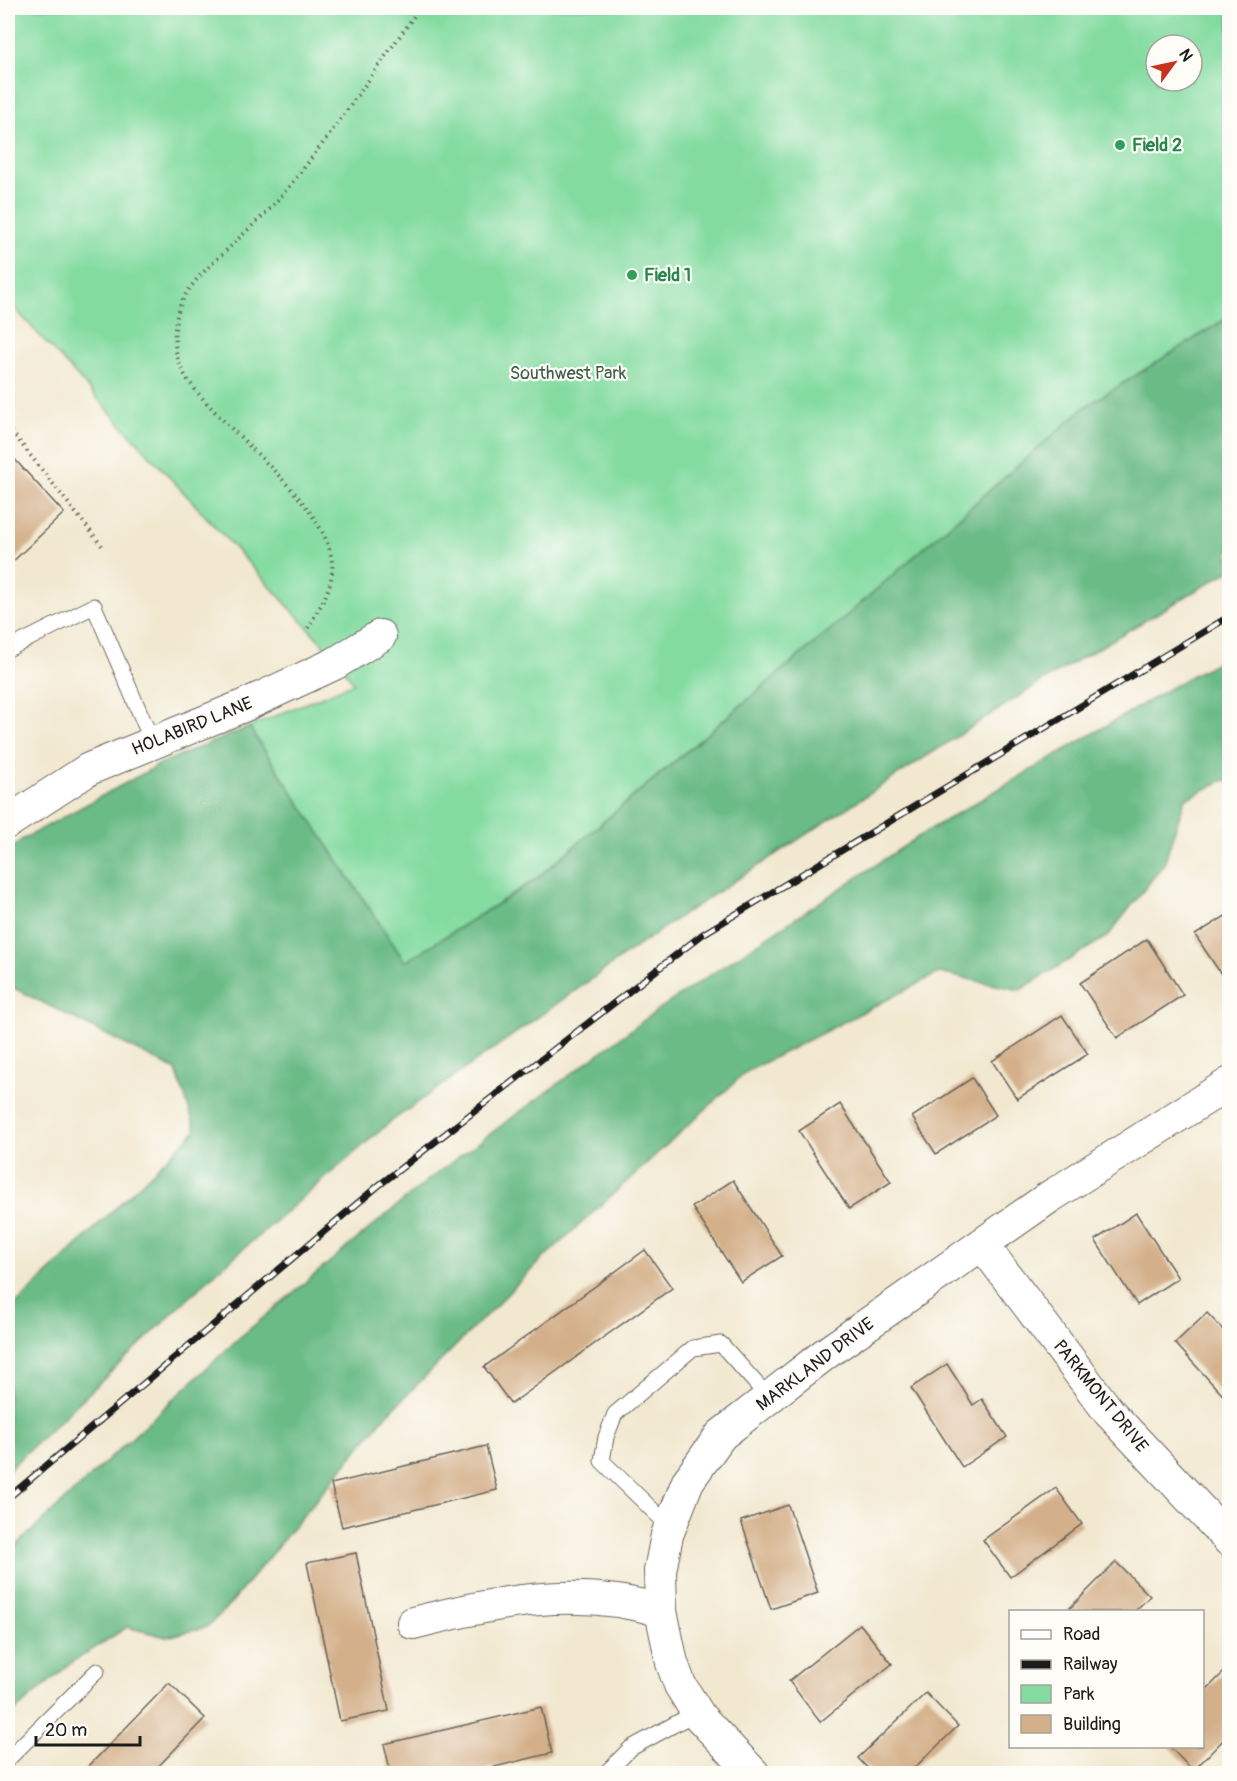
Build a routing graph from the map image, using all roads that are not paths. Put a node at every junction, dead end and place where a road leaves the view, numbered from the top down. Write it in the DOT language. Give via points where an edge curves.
graph roads {
  1 [pos="380,636"];
  2 [pos="8,649"];
  3 [pos="152,741"];
  4 [pos="8,822"];
  5 [pos="1230,1083"];
  6 [pos="982,1244"];
  7 [pos="769,1398"];
  8 [pos="670,1527"];
  9 [pos="1230,1541"];
  10 [pos="661,1611"];
  11 [pos="412,1623"];
  12 [pos="97,1671"];
  13 [pos="697,1712"];
  14 [pos="8,1759"];
  15 [pos="605,1773"];
  16 [pos="754,1773"];
  1 -- 3 [label="street, HOLABIRD LANE" via="334,664 243,706"];
  2 -- 3 [label="lane" via="94,606"];
  3 -- 4 [label="street, HOLABIRD LANE" via="89,768"];
  5 -- 6 [label="street, MARKLAND DRIVE" via="1047,1198"];
  6 -- 7 [label="street, MARKLAND DRIVE"];
  6 -- 9 [label="street, PARKMONT DRIVE" via="1109,1412"];
  7 -- 8 [label="street, MARKLAND DRIVE" via="721,1435 688,1481"];
  7 -- 8 [label="lane" via="721,1344 693,1348 615,1414 602,1461"];
  8 -- 10 [label="street, MARKLAND DRIVE" via="660,1571"];
  10 -- 11 [label="street" via="604,1598 554,1597 504,1602"];
  10 -- 13 [label="street, MARKLAND DRIVE" via="672,1663"];
  12 -- 14 [label="lane"];
  13 -- 15 [label="lane" via="631,1748"];
  13 -- 16 [label="street, MARKLAND DRIVE"];
}
